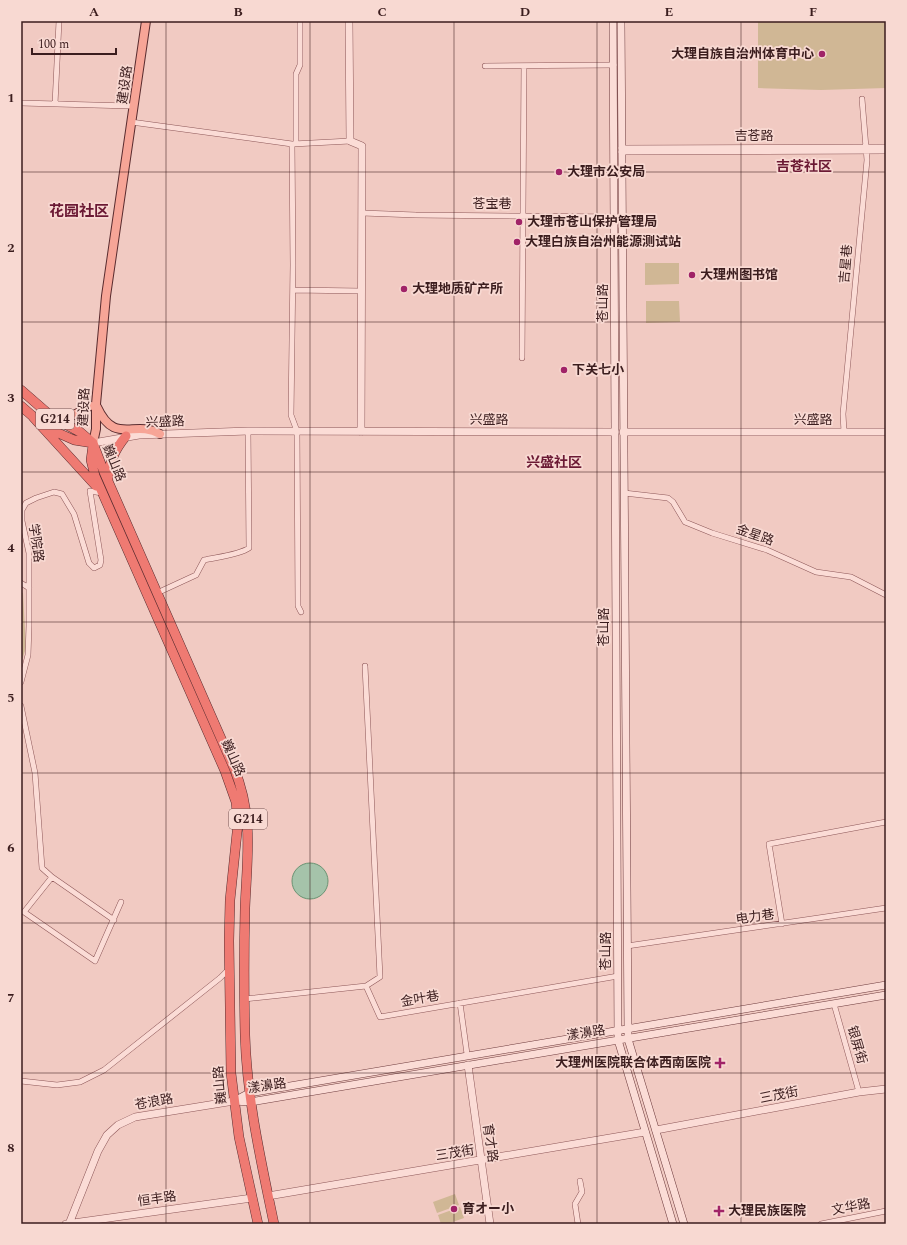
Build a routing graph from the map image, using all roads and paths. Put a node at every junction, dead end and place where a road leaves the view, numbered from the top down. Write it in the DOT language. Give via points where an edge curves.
graph roads {
  1 [pos="59,21"];
  2 [pos="142,21"];
  3 [pos="146,21"];
  4 [pos="300,21"];
  5 [pos="349,21"];
  6 [pos="613,21"];
  7 [pos="620,21"];
  8 [pos="614,65"];
  9 [pos="485,66"];
  10 [pos="524,66"];
  11 [pos="862,99"];
  12 [pos="21,103"];
  13 [pos="55,104"];
  14 [pos="130,106"];
  15 [pos="132,122"];
  16 [pos="350,141"];
  17 [pos="293,144"];
  18 [pos="886,147"];
  19 [pos="865,149"];
  20 [pos="622,150"];
  21 [pos="886,151"];
  22 [pos="362,213"];
  23 [pos="524,215"];
  24 [pos="618,217"];
  25 [pos="293,290"];
  26 [pos="361,291"];
  27 [pos="522,358"];
  28 [pos="21,390"];
  29 [pos="93,405"];
  30 [pos="21,406"];
  31 [pos="33,417"];
  32 [pos="52,417"];
  33 [pos="248,432"];
  34 [pos="297,432"];
  35 [pos="361,432"];
  36 [pos="616,432"];
  37 [pos="623,432"];
  38 [pos="844,432"];
  39 [pos="886,432"];
  40 [pos="160,434"];
  41 [pos="126,436"];
  42 [pos="93,443"];
  43 [pos="86,475"];
  44 [pos="108,482"];
  45 [pos="90,491"];
  46 [pos="102,493"];
  47 [pos="624,493"];
  48 [pos="21,583"];
  49 [pos="29,588"];
  50 [pos="157,593"];
  51 [pos="886,595"];
  52 [pos="301,612"];
  53 [pos="365,666"];
  54 [pos="21,682"];
  55 [pos="21,706"];
  56 [pos="244,793"];
  57 [pos="234,795"];
  58 [pos="886,822"];
  59 [pos="237,842"];
  60 [pos="248,842"];
  61 [pos="52,877"];
  62 [pos="121,902"];
  63 [pos="886,908"];
  64 [pos="114,920"];
  65 [pos="782,924"];
  66 [pos="627,946"];
  67 [pos="228,970"];
  68 [pos="618,976"];
  69 [pos="886,985"];
  70 [pos="366,986"];
  71 [pos="886,995"];
  72 [pos="244,998"];
  73 [pos="460,1003"];
  74 [pos="834,1004"];
  75 [pos="628,1029"];
  76 [pos="618,1030"];
  77 [pos="628,1039"];
  78 [pos="618,1040"];
  79 [pos="467,1054"];
  80 [pos="468,1066"];
  81 [pos="21,1081"];
  82 [pos="886,1085"];
  83 [pos="886,1089"];
  84 [pos="859,1092"];
  85 [pos="249,1098"];
  86 [pos="234,1101"];
  87 [pos="656,1130"];
  88 [pos="645,1132"];
  89 [pos="480,1161"];
  90 [pos="580,1181"];
  91 [pos="268,1196"];
  92 [pos="252,1198"];
  93 [pos="886,1211"];
  94 [pos="67,1224"];
  95 [pos="258,1224"];
  96 [pos="274,1224"];
  97 [pos="490,1224"];
  98 [pos="578,1224"];
  99 [pos="673,1224"];
  100 [pos="684,1224"];
  101 [pos="821,1224"];
  1 -- 13 [label="street"];
  2 -- 14 [label="main road, 建设路"];
  3 -- 15 [label="main road, 建设路"];
  4 -- 17 [label="street" via="300,65 296,74"];
  5 -- 16 [label="main road"];
  6 -- 8 [label="main road, 苍山路"];
  7 -- 20 [label="main road, 苍山路"];
  8 -- 10 [label="street"];
  8 -- 24 [label="main road, 苍山路"];
  9 -- 10 [label="street"];
  10 -- 23 [label="street"];
  11 -- 19 [label="street, 吉星巷"];
  12 -- 13 [label="street"];
  13 -- 14 [label="street"];
  14 -- 29 [label="main road, 建设路" via="101,298"];
  15 -- 17 [label="street"];
  15 -- 29 [label="main road, 建设路" via="106,296"];
  16 -- 17 [label="street"];
  16 -- 22 [label="main road" via="362,146"];
  17 -- 25 [label="street"];
  18 -- 19 [label="street, 吉苍路"];
  19 -- 20 [label="street, 吉苍路"];
  19 -- 21 [label="street, 吉苍路"];
  19 -- 38 [label="street, 吉星巷" via="867,160 843,414"];
  20 -- 24 [label="main road, 苍山路"];
  22 -- 23 [label="street, 苍宝巷" via="416,216"];
  22 -- 26 [label="main road"];
  23 -- 24 [label="street, 苍宝巷"];
  23 -- 27 [label="street"];
  24 -- 36 [label="main road, 苍山路"];
  24 -- 37 [label="main road, 苍山路"];
  25 -- 26 [label="street"];
  25 -- 34 [label="street" via="291,415"];
  26 -- 35 [label="main road"];
  28 -- 32 [label="highway, G214"];
  29 -- 32 [label="main road" via="74,415"];
  29 -- 40 [label="main road" via="115,429 149,430"];
  29 -- 42 [label="main road, 建设路" via="96,429"];
  30 -- 31 [label="highway, G214"];
  31 -- 42 [label="highway, G214" via="60,435"];
  31 -- 43 [label="highway"];
  32 -- 42 [label="highway, G214" via="80,432"];
  33 -- 34 [label="main road, 兴盛路"];
  33 -- 40 [label="main road, 兴盛路"];
  33 -- 50 [label="street" via="249,548 243,552 204,560 196,575"];
  34 -- 35 [label="main road, 兴盛路"];
  34 -- 52 [label="street" via="298,606"];
  35 -- 36 [label="main road, 兴盛路"];
  36 -- 37 [label="main road, 兴盛路"];
  36 -- 68 [label="main road, 苍山路"];
  37 -- 38 [label="main road, 兴盛路"];
  37 -- 47 [label="main road, 苍山路"];
  38 -- 39 [label="main road, 兴盛路"];
  40 -- 41 [label="main road, 兴盛路"];
  41 -- 42 [label="main road, 兴盛路"];
  41 -- 44 [label="highway" via="110,461"];
  42 -- 44 [label="highway, 巍山路 / G214"];
  42 -- 46 [label="highway, 巍山路 / G214" via="91,465"];
  43 -- 45 [label="street"];
  43 -- 46 [label="highway"];
  44 -- 50 [label="highway, 巍山路 / G214"];
  45 -- 46 [label="street"];
  45 -- 49 [label="street, 学院路" via="100,565 94,568 89,563 74,514 62,494 54,492 26,503 22,510 29,553"];
  46 -- 57 [label="highway, 巍山路 / G214"];
  47 -- 51 [label="street, 金星路" via="668,498 685,522 767,550 816,572 851,578"];
  47 -- 66 [label="main road, 苍山路"];
  48 -- 49 [label="street"];
  49 -- 54 [label="street, 学院路" via="28,654"];
  50 -- 56 [label="highway, 巍山路 / G214"];
  53 -- 70 [label="street" via="380,977"];
  55 -- 61 [label="street" via="35,773 42,868"];
  56 -- 57 [label="highway"];
  56 -- 60 [label="highway, 巍山路 / G214"];
  57 -- 59 [label="highway, 巍山路 / G214" via="238,815"];
  58 -- 65 [label="street" via="769,844"];
  59 -- 60 [label="highway"];
  59 -- 67 [label="highway, 巍山路 / G214" via="230,900"];
  60 -- 72 [label="highway, 巍山路 / G214"];
  61 -- 64 [label="street"];
  61 -- 64 [label="street" via="24,912 95,961"];
  62 -- 64 [label="street"];
  63 -- 65 [label="street, 电力巷"];
  65 -- 66 [label="street, 电力巷"];
  66 -- 75 [label="main road, 苍山路"];
  67 -- 81 [label="street" via="104,1070 80,1082 57,1085"];
  67 -- 86 [label="highway, 巍山路 / G214"];
  68 -- 73 [label="street, 金叶巷"];
  68 -- 76 [label="main road, 苍山路"];
  69 -- 75 [label="main road, 漾濞路"];
  70 -- 72 [label="street"];
  70 -- 73 [label="street, 金叶巷" via="380,1017"];
  71 -- 74 [label="main road, 漾濞路"];
  72 -- 85 [label="highway, 巍山路 / G214"];
  73 -- 79 [label="street"];
  74 -- 77 [label="main road, 漾濞路"];
  74 -- 84 [label="street, 银屏街"];
  75 -- 76 [label="main road, 漾濞路"];
  75 -- 77 [label="main road, 苍山路"];
  76 -- 78 [label="main road, 苍山路"];
  76 -- 79 [label="main road, 漾濞路"];
  77 -- 78 [label="main road, 漾濞路"];
  77 -- 87 [label="main road, 苍山路"];
  78 -- 80 [label="main road, 漾濞路"];
  78 -- 88 [label="main road, 苍山路"];
  79 -- 85 [label="main road, 漾濞路"];
  80 -- 85 [label="main road, 漾濞路"];
  80 -- 89 [label="main road, 育才路"];
  82 -- 83 [label="street"];
  82 -- 84 [label="main road, 三茂街"];
  83 -- 84 [label="main road, 三茂街"];
  84 -- 87 [label="main road, 三茂街"];
  85 -- 86 [label="main road, 漾濞路"];
  85 -- 91 [label="highway, 巍山路 / G214"];
  86 -- 92 [label="highway, 巍山路 / G214"];
  86 -- 94 [label="main road, 苍浪路" via="134,1117 118,1125 107,1134 98,1151"];
  87 -- 100 [label="main road, 苍山路"];
  88 -- 89 [label="main road, 三茂街"];
  88 -- 99 [label="main road, 苍山路"];
  89 -- 91 [label="main road, 三茂街"];
  89 -- 97 [label="main road, 育才路"];
  90 -- 98 [label="street" via="582,1192 575,1204"];
  91 -- 96 [label="highway, 巍山路 / G214"];
  92 -- 94 [label="main road, 恒丰路"];
  92 -- 95 [label="highway, 巍山路 / G214"];
  93 -- 101 [label="street, 文华路"];
}
